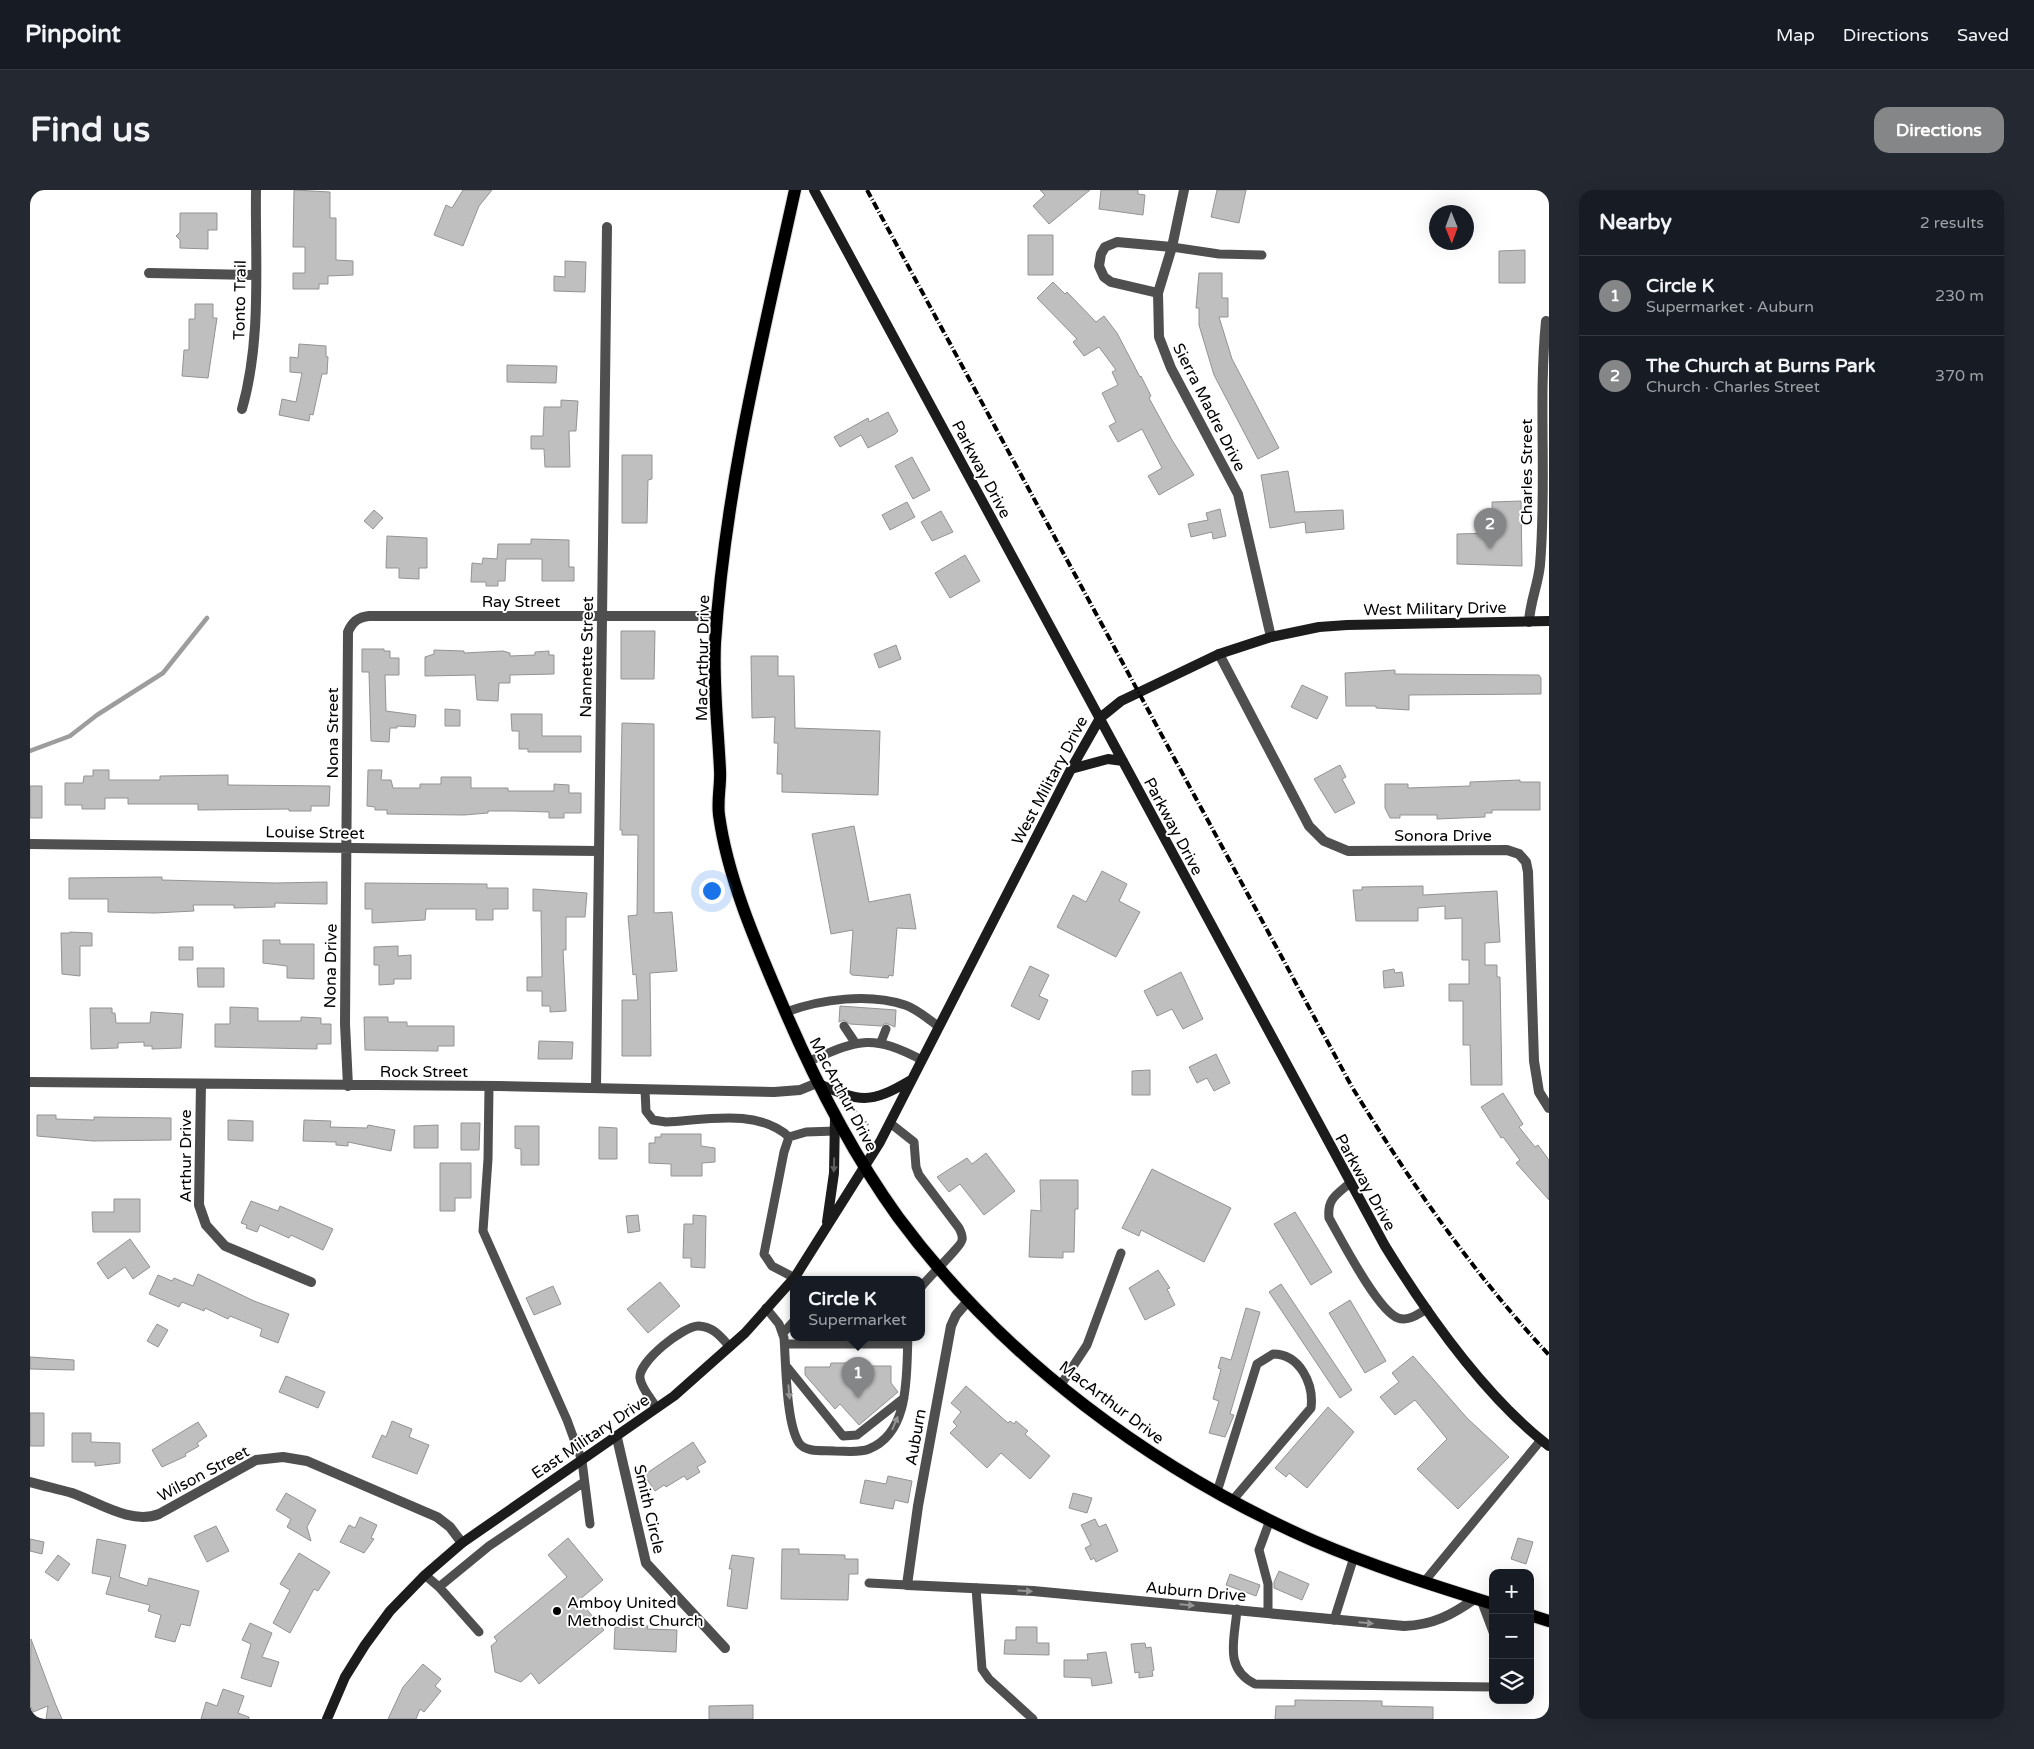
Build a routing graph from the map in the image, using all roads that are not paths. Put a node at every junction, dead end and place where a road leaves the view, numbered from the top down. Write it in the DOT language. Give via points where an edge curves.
graph roads {
  1 [pos="256,190"];
  2 [pos="795,190"];
  3 [pos="814,190"];
  4 [pos="1184,190"];
  5 [pos="607,227"];
  6 [pos="1172,247"];
  7 [pos="1262,255"];
  8 [pos="149,273"];
  9 [pos="255,275"];
  10 [pos="1158,293"];
  11 [pos="1546,321"];
  12 [pos="242,409"];
  13 [pos="602,615"];
  14 [pos="718,616"];
  15 [pos="355,620"];
  16 [pos="1549,621"];
  17 [pos="1529,622"];
  18 [pos="1271,637"];
  19 [pos="1220,654"];
  20 [pos="1100,718"];
  21 [pos="1123,761"];
  22 [pos="1071,769"];
  23 [pos="30,844"];
  24 [pos="346,848"];
  25 [pos="599,851"];
  26 [pos="786,1012"];
  27 [pos="844,1026"];
  28 [pos="938,1026"];
  29 [pos="886,1029"];
  30 [pos="881,1042"];
  31 [pos="856,1044"];
  32 [pos="922,1060"];
  33 [pos="807,1062"];
  34 [pos="912,1080"];
  35 [pos="30,1082"];
  36 [pos="817,1083"];
  37 [pos="200,1084"];
  38 [pos="348,1086"];
  39 [pos="489,1087"];
  40 [pos="596,1088"];
  41 [pos="645,1090"];
  42 [pos="1549,1108"];
  43 [pos="836,1116"];
  44 [pos="890,1123"];
  45 [pos="835,1131"];
  46 [pos="789,1136"];
  47 [pos="864,1167"];
  48 [pos="1350,1183"];
  49 [pos="826,1226"];
  50 [pos="1121,1253"];
  51 [pos="938,1266"];
  52 [pos="792,1276"];
  53 [pos="797,1276"];
  54 [pos="311,1282"];
  55 [pos="925,1282"];
  56 [pos="790,1284"];
  57 [pos="968,1301"];
  58 [pos="766,1308"];
  59 [pos="1427,1309"];
  60 [pos="790,1325"];
  61 [pos="783,1333"];
  62 [pos="877,1341"];
  63 [pos="908,1341"];
  64 [pos="785,1344"];
  65 [pos="730,1347"];
  66 [pos="786,1367"];
  67 [pos="1060,1386"];
  68 [pos="904,1398"];
  69 [pos="657,1408"];
  70 [pos="617,1438"];
  71 [pos="1545,1443"];
  72 [pos="582,1461"];
  73 [pos="30,1482"];
  74 [pos="584,1482"];
  75 [pos="1217,1492"];
  76 [pos="1232,1501"];
  77 [pos="1270,1520"];
  78 [pos="590,1524"];
  79 [pos="462,1543"];
  80 [pos="1354,1557"];
  81 [pos="425,1575"];
  82 [pos="1424,1582"];
  83 [pos="869,1583"];
  84 [pos="906,1585"];
  85 [pos="439,1587"];
  86 [pos="976,1588"];
  87 [pos="1483,1601"];
  88 [pos="1236,1609"];
  89 [pos="1268,1612"];
  90 [pos="1534,1616"];
  91 [pos="1334,1620"];
  92 [pos="1489,1620"];
  93 [pos="1549,1621"];
  94 [pos="479,1632"];
  95 [pos="725,1648"];
  96 [pos="1489,1687"];
  97 [pos="327,1719"];
  98 [pos="1032,1719"];
  1 -- 9 [label="street, Tonto Trail"];
  2 -- 14 [label="main road, MacArthur Drive" via="740,447 720,580"];
  3 -- 20 [label="street, Parkway Drive"];
  4 -- 6 [label="street, Sierra Madre Drive"];
  5 -- 13 [label="street, Nannette Street"];
  6 -- 7 [label="lane" via="1219,254"];
  6 -- 10 [label="street, Sierra Madre Drive"];
  6 -- 10 [label="street" via="1118,242 1105,247 1101,254 1099,266 1104,277 1111,282"];
  8 -- 9 [label="street"];
  9 -- 12 [label="street, Tonto Trail" via="251,368"];
  10 -- 18 [label="street, Sierra Madre Drive" via="1157,318 1162,348 1238,494"];
  11 -- 17 [label="street, Charles Street" via="1541,363 1540,566"];
  13 -- 14 [label="street, Ray Street"];
  13 -- 15 [label="street, Ray Street" via="369,616"];
  13 -- 25 [label="street, Nannette Street"];
  14 -- 26 [label="main road, MacArthur Drive" via="714,699 720,775 718,812 754,939"];
  15 -- 24 [label="street, Nona Street" via="348,632"];
  16 -- 17 [label="street, West Military Drive"];
  17 -- 18 [label="street, West Military Drive" via="1347,625"];
  18 -- 19 [label="street, West Military Drive"];
  19 -- 20 [label="street, West Military Drive" via="1139,692"];
  19 -- 42 [label="street, Sonora Drive" via="1309,826 1324,841 1348,851 1507,850 1519,854 1526,862 1534,1061 1539,1092"];
  20 -- 21 [label="street, Parkway Drive"];
  20 -- 22 [label="street, West Military Drive"];
  21 -- 22 [label="street" via="1108,759"];
  21 -- 48 [label="street, Parkway Drive"];
  22 -- 28 [label="street, West Military Drive"];
  23 -- 24 [label="street, Louise Street"];
  24 -- 25 [label="street, Louise Street"];
  24 -- 38 [label="street, Nona Drive"];
  25 -- 40 [label="street, Nannette Street"];
  26 -- 28 [label="lane" via="829,1000 879,1001 905,1005"];
  26 -- 33 [label="main road, MacArthur Drive"];
  27 -- 31 [label="lane"];
  28 -- 32 [label="street, West Military Drive"];
  29 -- 30 [label="lane"];
  30 -- 31 [label="lane"];
  30 -- 32 [label="lane"];
  31 -- 33 [label="lane"];
  32 -- 34 [label="street, West Military Drive"];
  33 -- 36 [label="main road, MacArthur Drive"];
  34 -- 36 [label="street" via="888,1094 870,1098 854,1098"];
  34 -- 44 [label="street, West Military Drive"];
  35 -- 37 [label="street, Rock Street"];
  36 -- 41 [label="street, Rock Street" via="800,1090 774,1092"];
  36 -- 43 [label="main road, MacArthur Drive"];
  37 -- 38 [label="street, Rock Street"];
  37 -- 54 [label="street, Arthur Drive" via="199,1205 206,1225 225,1246"];
  38 -- 39 [label="street, Rock Street"];
  39 -- 40 [label="street, Rock Street"];
  39 -- 72 [label="lane" via="483,1231"];
  40 -- 41 [label="street, Rock Street"];
  41 -- 46 [label="lane" via="646,1111 653,1120 755,1120 772,1124"];
  43 -- 45 [label="street"];
  43 -- 47 [label="main road, MacArthur Drive"];
  44 -- 47 [label="street, West Military Drive"];
  44 -- 51 [label="lane" via="914,1142 918,1175 961,1232 962,1242"];
  45 -- 46 [label="lane"];
  45 -- 49 [label="street, one-way" via="834,1173"];
  46 -- 52 [label="lane" via="764,1250 768,1263"];
  47 -- 49 [label="street, East Military Drive"];
  47 -- 51 [label="main road, MacArthur Drive" via="896,1215"];
  48 -- 59 [label="street, Parkway Drive" via="1385,1246"];
  48 -- 59 [label="lane" via="1328,1206 1329,1218 1377,1298 1387,1311 1398,1318 1412,1318"];
  49 -- 53 [label="street, East Military Drive"];
  50 -- 67 [label="lane" via="1087,1345"];
  51 -- 55 [label="lane"];
  51 -- 57 [label="main road, MacArthur Drive"];
  56 -- 58 [label="street, East Military Drive"];
  57 -- 67 [label="main road, MacArthur Drive"];
  57 -- 84 [label="street, Auburn" via="951,1326"];
  58 -- 61 [label="lane"];
  58 -- 65 [label="street, East Military Drive"];
  59 -- 71 [label="street, Parkway Drive" via="1480,1378"];
  60 -- 61 [label="lane"];
  61 -- 64 [label="lane"];
  62 -- 64 [label="lane"];
  63 -- 68 [label="lane"];
  64 -- 66 [label="lane"];
  65 -- 69 [label="street, East Military Drive"];
  65 -- 69 [label="lane" via="715,1331 698,1326 668,1342 648,1360 640,1376"];
  66 -- 68 [label="lane" via="843,1436 856,1435"];
  66 -- 68 [label="lane, one-way" via="793,1432 801,1446 810,1450 858,1452 876,1446 892,1431"];
  67 -- 75 [label="main road, MacArthur Drive" via="1126,1437"];
  69 -- 70 [label="street, East Military Drive"];
  70 -- 72 [label="street, East Military Drive"];
  70 -- 95 [label="street, Smith Circle" via="646,1563"];
  71 -- 82 [label="lane"];
  72 -- 74 [label="lane"];
  72 -- 79 [label="street, East Military Drive"];
  73 -- 79 [label="street, Wilson Street" via="131,1515 148,1517 256,1460 295,1458 437,1517"];
  74 -- 78 [label="lane"];
  74 -- 85 [label="lane" via="489,1546"];
  75 -- 76 [label="main road, MacArthur Drive"];
  75 -- 76 [label="lane" via="1257,1364 1273,1354 1286,1356 1301,1368 1307,1378 1311,1388 1311,1408"];
  76 -- 77 [label="main road, MacArthur Drive"];
  77 -- 80 [label="main road, MacArthur Drive"];
  77 -- 89 [label="lane" via="1259,1550 1268,1584"];
  79 -- 81 [label="street, East Military Drive"];
  80 -- 82 [label="main road, MacArthur Drive"];
  80 -- 91 [label="lane"];
  81 -- 85 [label="lane"];
  81 -- 97 [label="street, East Military Drive" via="390,1611 365,1646 345,1677"];
  82 -- 87 [label="main road, MacArthur Drive"];
  83 -- 84 [label="lane"];
  84 -- 86 [label="street, Auburn Drive"];
  85 -- 94 [label="lane"];
  86 -- 88 [label="street, Auburn Drive, one-way"];
  86 -- 98 [label="lane" via="982,1669"];
  91 -- 87 [label="street, Auburn Drive, one-way" via="1418,1625 1446,1618"];
  87 -- 92 [label="lane"];
  88 -- 89 [label="street, Auburn Drive"];
  88 -- 96 [label="lane" via="1235,1668 1255,1684"];
  89 -- 91 [label="street, Auburn Drive"];
  90 -- 93 [label="main road"];
}
